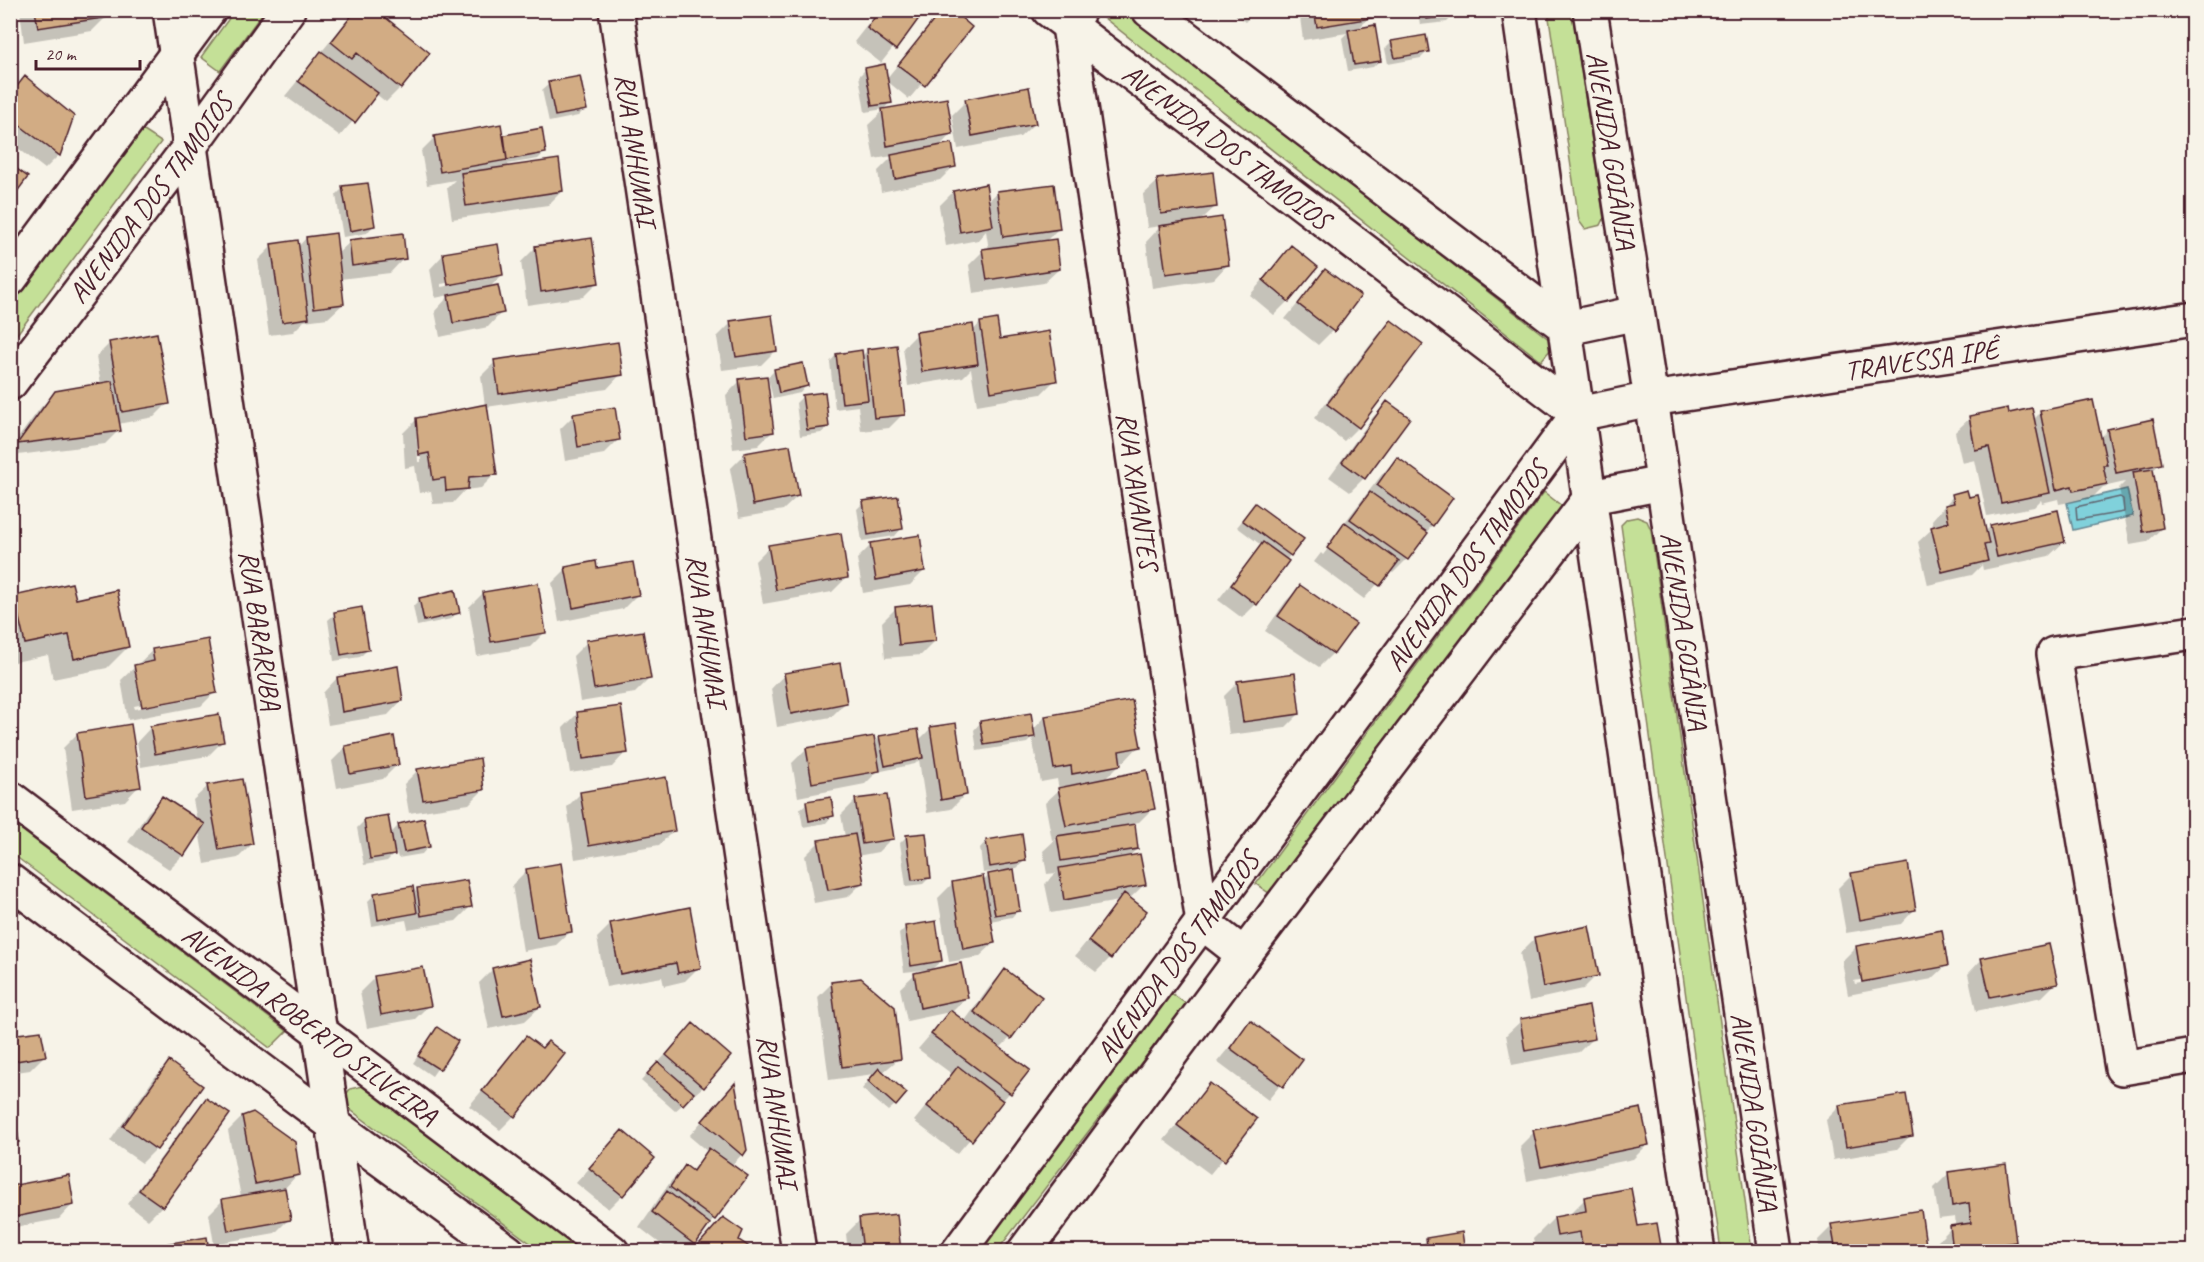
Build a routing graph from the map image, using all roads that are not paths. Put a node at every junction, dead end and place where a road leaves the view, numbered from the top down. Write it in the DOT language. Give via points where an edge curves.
graph roads {
  1 [pos="170,10"];
  2 [pos="209,10"];
  3 [pos="288,10"];
  4 [pos="616,10"];
  5 [pos="1149,10"];
  6 [pos="1520,10"];
  7 [pos="1590,10"];
  8 [pos="1065,16"];
  9 [pos="175,58"];
  10 [pos="188,149"];
  11 [pos="10,279"];
  12 [pos="1637,313"];
  13 [pos="2193,320"];
  14 [pos="1566,328"];
  15 [pos="10,383"];
  16 [pos="1651,399"];
  17 [pos="1578,414"];
  18 [pos="1663,483"];
  19 [pos="1591,497"];
  20 [pos="2193,633"];
  21 [pos="10,798"];
  22 [pos="10,881"];
  23 [pos="1203,923"];
  24 [pos="1244,955"];
  25 [pos="320,1031"];
  26 [pos="2193,1056"];
  27 [pos="334,1125"];
  28 [pos="352,1251"];
  29 [pos="508,1251"];
  30 [pos="612,1251"];
  31 [pos="799,1251"];
  32 [pos="958,1251"];
  33 [pos="1024,1251"];
  34 [pos="1698,1251"];
  35 [pos="1776,1251"];
  1 -- 9 [label="street, RUA BARARUBA"];
  2 -- 9 [label="street"];
  3 -- 10 [label="street, AVENIDA DOS TAMOIOS"];
  4 -- 31 [label="street, RUA ANHUMAI"];
  5 -- 14 [label="street"];
  6 -- 14 [label="street"];
  7 -- 12 [label="street, AVENIDA GOIÂNIA"];
  8 -- 17 [label="street, AVENIDA DOS TAMOIOS"];
  8 -- 23 [label="street, RUA XAVANTES"];
  9 -- 10 [label="street, RUA BARARUBA"];
  9 -- 11 [label="street"];
  10 -- 15 [label="street, AVENIDA DOS TAMOIOS"];
  10 -- 25 [label="street, RUA BARARUBA"];
  12 -- 14 [label="street"];
  12 -- 16 [label="street, AVENIDA GOIÂNIA"];
  13 -- 16 [label="street, TRAVESSA IPÊ"];
  14 -- 17 [label="street"];
  16 -- 17 [label="street, TRAVESSA IPÊ"];
  16 -- 18 [label="street, AVENIDA GOIÂNIA"];
  17 -- 19 [label="street"];
  17 -- 23 [label="street, AVENIDA DOS TAMOIOS"];
  18 -- 19 [label="street"];
  18 -- 35 [label="street, AVENIDA GOIÂNIA"];
  19 -- 24 [label="street, AVENIDA DOS TAMOIOS"];
  19 -- 34 [label="street"];
  20 -- 26 [label="street" via="2054,654 2122,1068"];
  21 -- 25 [label="street, AVENIDA ROBERTO SILVEIRA"];
  22 -- 27 [label="street"];
  23 -- 24 [label="street"];
  23 -- 32 [label="street, AVENIDA DOS TAMOIOS"];
  24 -- 33 [label="street, AVENIDA DOS TAMOIOS"];
  25 -- 27 [label="street, RUA BARARUBA"];
  25 -- 30 [label="street, AVENIDA ROBERTO SILVEIRA"];
  27 -- 28 [label="street, RUA BARARUBA"];
  27 -- 29 [label="street"];
}
